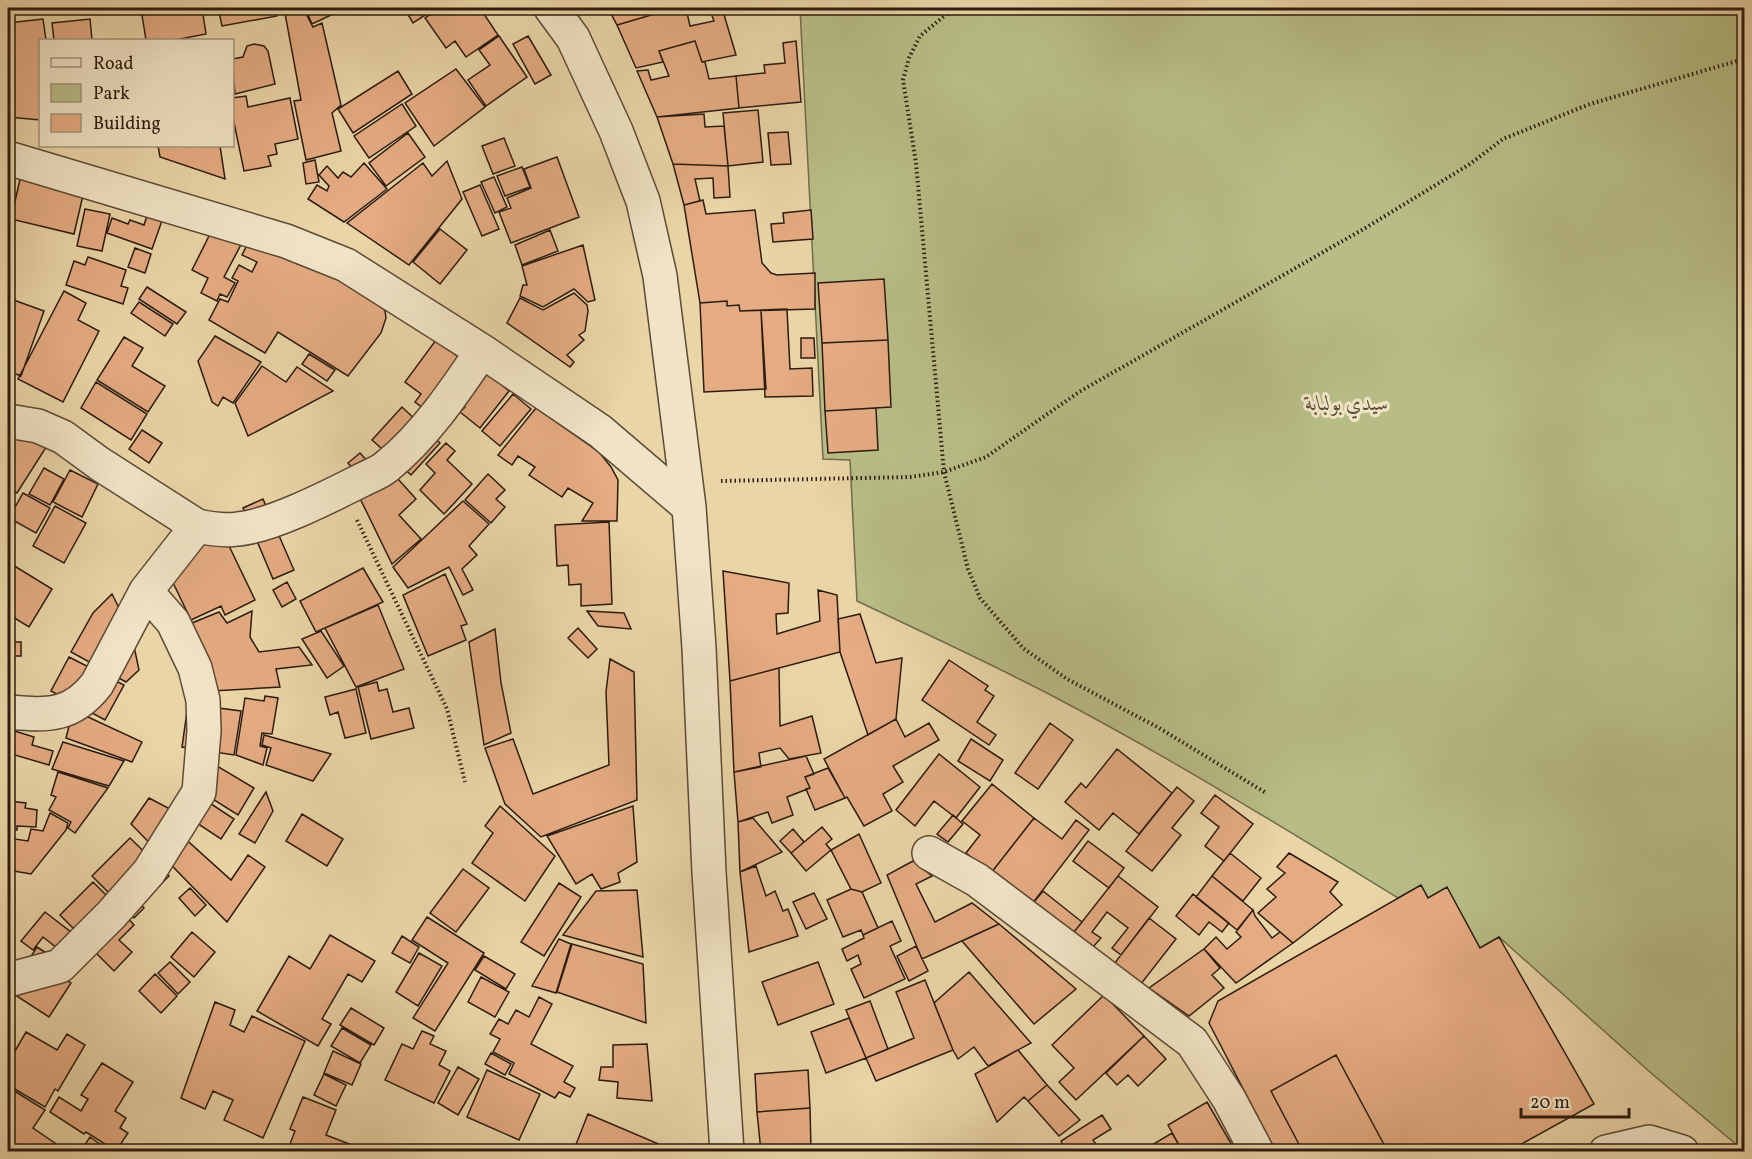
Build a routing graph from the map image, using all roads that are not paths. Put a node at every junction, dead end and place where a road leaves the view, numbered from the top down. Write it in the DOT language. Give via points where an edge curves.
graph roads {
  1 [pos="551,8"];
  2 [pos="8,159"];
  3 [pos="482,351"];
  4 [pos="8,421"];
  5 [pos="688,495"];
  6 [pos="197,526"];
  7 [pos="147,591"];
  8 [pos="8,712"];
  9 [pos="929,853"];
  10 [pos="8,980"];
  11 [pos="727,1152"];
  12 [pos="1257,1152"];
  13 [pos="1606,1152"];
  14 [pos="1682,1152"];
  1 -- 5 [label="street" via="573,38 643,201 660,276"];
  2 -- 3 [label="street" via="286,241 346,265"];
  3 -- 5 [label="street"];
  3 -- 6 [label="street" via="451,397 385,468 271,520 240,529"];
  4 -- 6 [label="street" via="38,426 63,437"];
  5 -- 11 [label="street"];
  6 -- 7 [label="street"];
  7 -- 8 [label="street" via="97,684 79,704 66,711"];
  7 -- 10 [label="street" via="173,622 195,668 203,700 204,731 199,792 149,872 60,966"];
  9 -- 12 [label="street" via="977,880 1192,1042"];
  13 -- 14 [label="street" via="1649,1142"];
}
